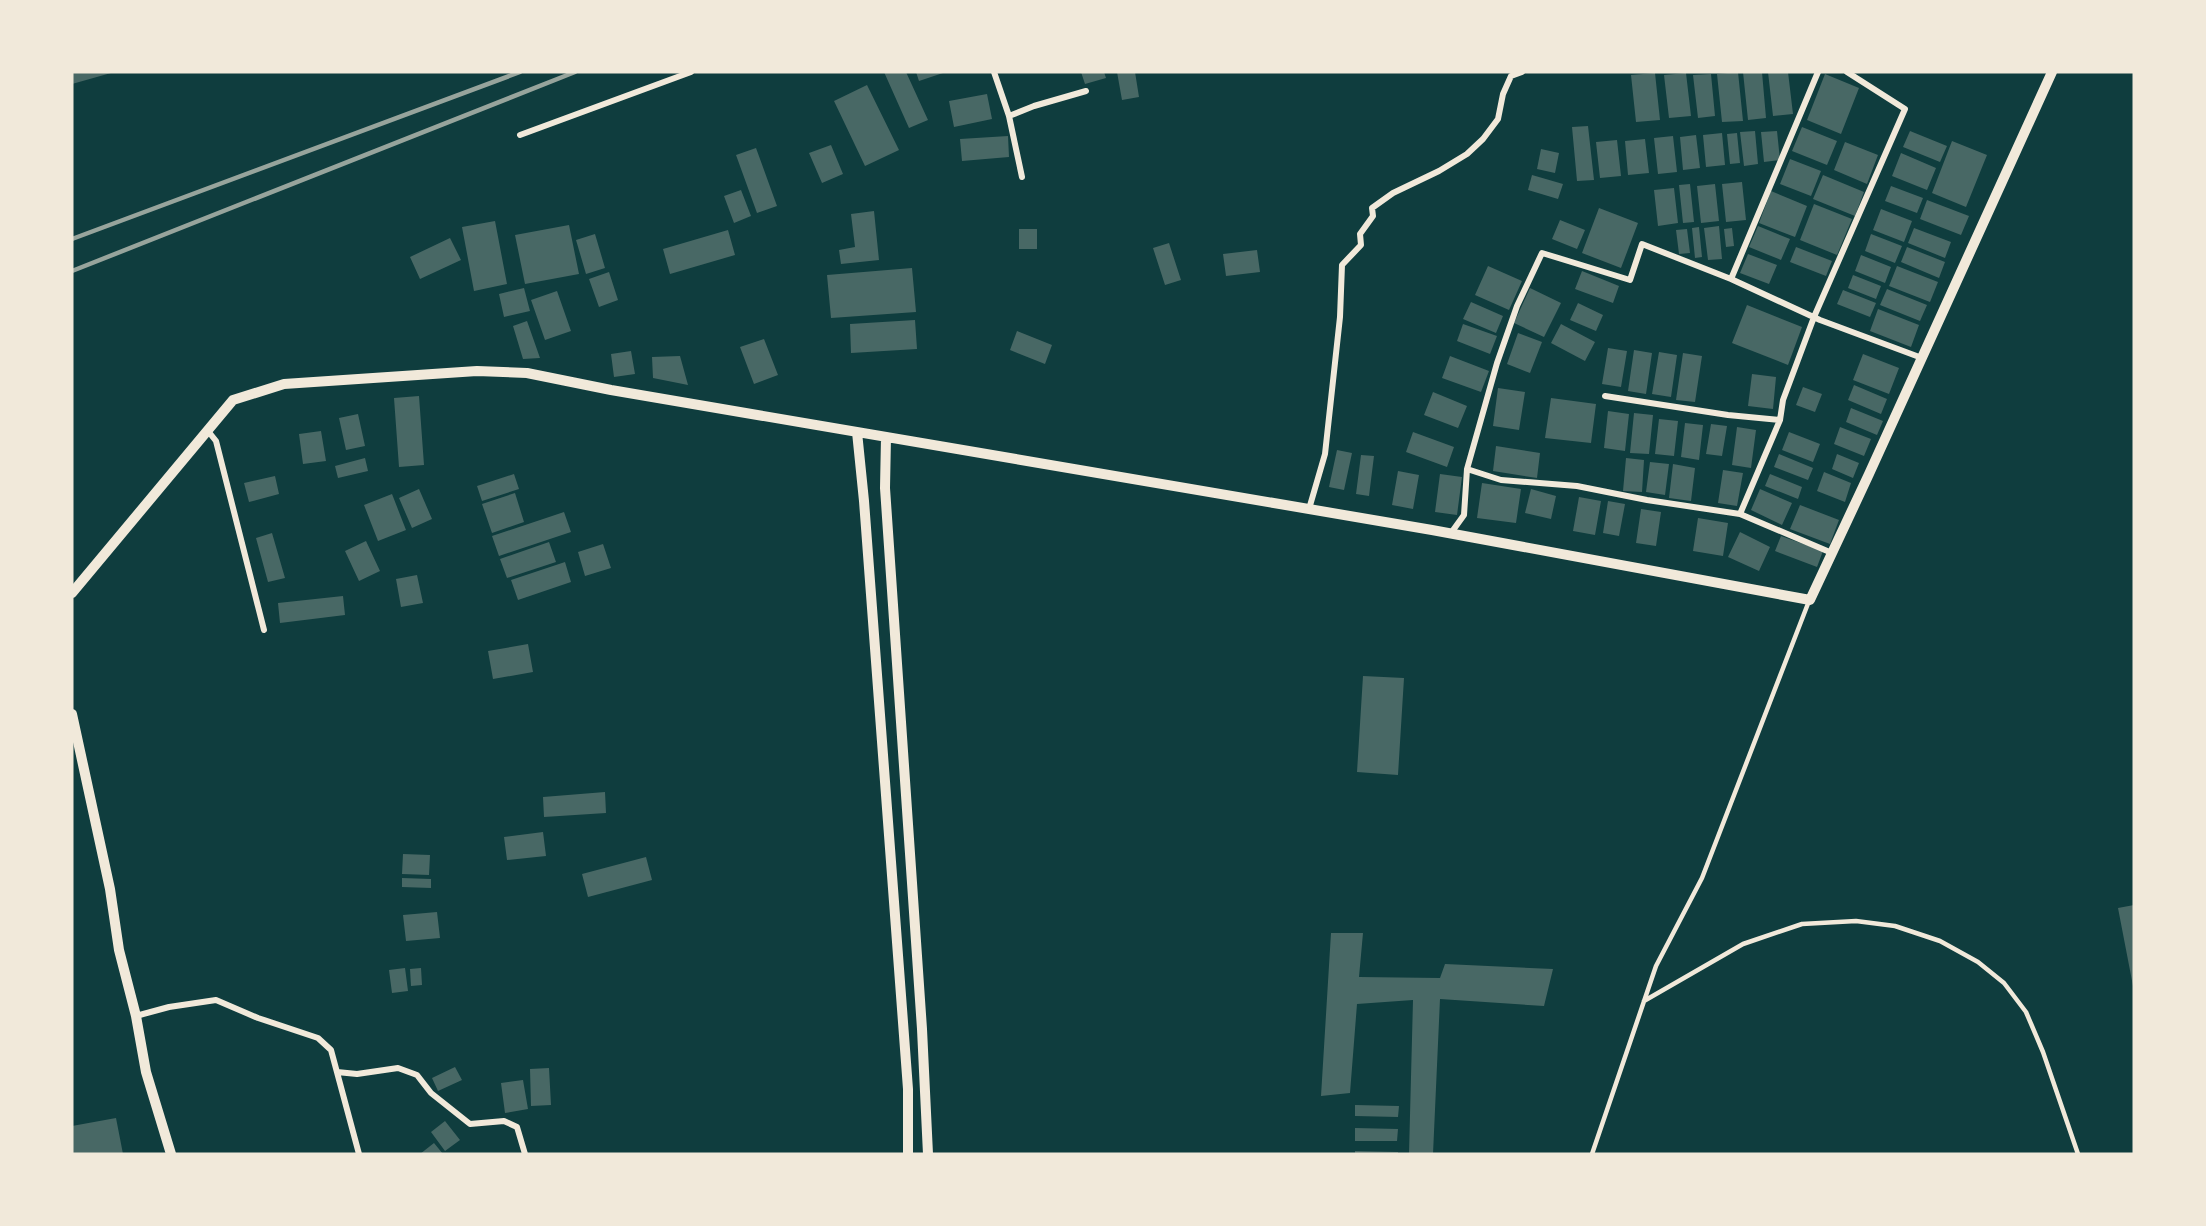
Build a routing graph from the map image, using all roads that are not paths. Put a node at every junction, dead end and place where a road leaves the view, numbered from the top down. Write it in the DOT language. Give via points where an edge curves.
graph roads {
  1 [pos="691,72"];
  2 [pos="994,72"];
  3 [pos="1522,72"];
  4 [pos="1818,72"];
  5 [pos="1847,72"];
  6 [pos="2052,72"];
  7 [pos="1086,91"];
  8 [pos="1009,116"];
  9 [pos="520,135"];
  10 [pos="1022,177"];
  11 [pos="1731,279"];
  12 [pos="1814,317"];
  13 [pos="1922,358"];
  14 [pos="1605,396"];
  15 [pos="1780,420"];
  16 [pos="207,431"];
  17 [pos="857,432"];
  18 [pos="886,437"];
  19 [pos="1467,469"];
  20 [pos="1309,509"];
  21 [pos="1740,514"];
  22 [pos="1451,533"];
  23 [pos="1832,553"];
  24 [pos="72,593"];
  25 [pos="1810,600"];
  26 [pos="264,630"];
  27 [pos="72,714"];
  28 [pos="1644,1001"];
  29 [pos="136,1016"];
  30 [pos="337,1072"];
  31 [pos="171,1154"];
  32 [pos="359,1154"];
  33 [pos="525,1154"];
  34 [pos="908,1154"];
  35 [pos="928,1154"];
  36 [pos="1593,1154"];
  37 [pos="2078,1154"];
  1 -- 9 [label="street"];
  2 -- 8 [label="street"];
  3 -- 20 [label="street" via="1511,76 1498,120 1483,140 1467,154 1372,208 1373,216 1360,234 1361,245 1342,265 1325,454"];
  4 -- 11 [label="street"];
  5 -- 12 [label="street" via="1905,109"];
  6 -- 13 [label="street"];
  7 -- 8 [label="street"];
  8 -- 10 [label="street"];
  11 -- 12 [label="street"];
  11 -- 19 [label="street" via="1642,244 1630,280 1542,253 1503,344"];
  12 -- 13 [label="street"];
  12 -- 15 [label="street" via="1783,400"];
  13 -- 23 [label="street"];
  14 -- 15 [label="street"];
  15 -- 21 [label="street"];
  16 -- 17 [label="street" via="233,400 284,384 477,371 527,373"];
  16 -- 24 [label="street"];
  16 -- 26 [label="street" via="216,441"];
  17 -- 18 [label="street"];
  17 -- 34 [label="street" via="908,1089"];
  18 -- 20 [label="street"];
  18 -- 35 [label="street" via="885,488"];
  19 -- 21 [label="street" via="1501,480 1577,486"];
  19 -- 22 [label="street" via="1464,515"];
  20 -- 22 [label="street"];
  21 -- 23 [label="street"];
  22 -- 25 [label="street"];
  23 -- 25 [label="street"];
  25 -- 28 [label="lane" via="1702,878 1656,966"];
  27 -- 29 [label="street"];
  28 -- 36 [label="lane"];
  28 -- 37 [label="lane" via="1743,944 1802,924 1856,921 1895,926 1940,941 1978,962 2004,983 2026,1012"];
  29 -- 30 [label="street" via="216,1000 318,1038 332,1050"];
  29 -- 31 [label="street" via="146,1072"];
  30 -- 32 [label="street"];
  30 -- 33 [label="street" via="357,1074 398,1068 417,1075 430,1093 470,1124 504,1121 517,1127"];
}
